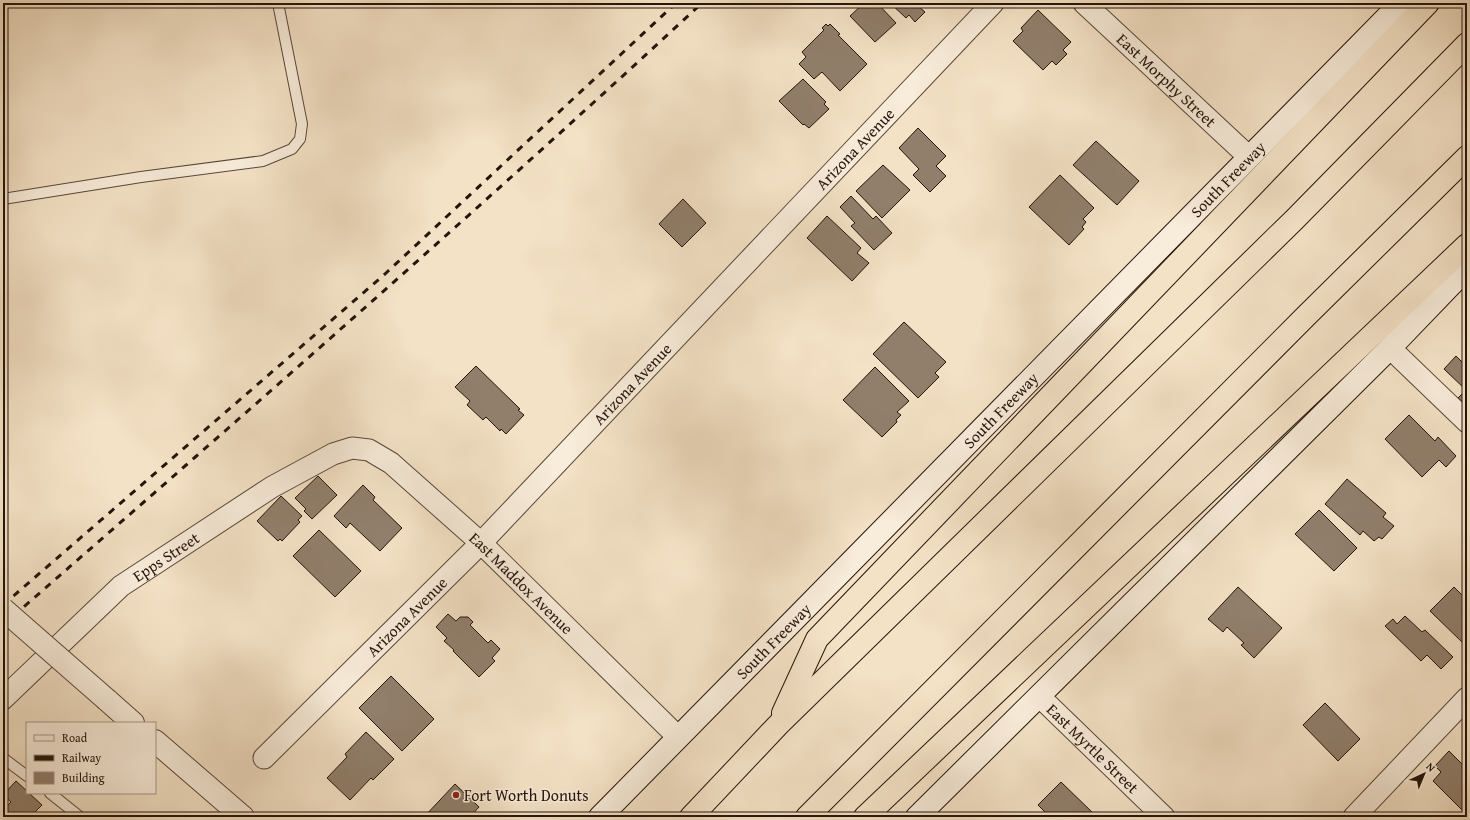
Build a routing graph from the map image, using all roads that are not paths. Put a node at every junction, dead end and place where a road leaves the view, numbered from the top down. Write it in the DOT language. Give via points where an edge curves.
graph roads {
  1 [pos="278,3"];
  2 [pos="993,3"];
  3 [pos="1084,3"];
  4 [pos="1401,3"];
  5 [pos="1428,3"];
  6 [pos="1467,44"];
  7 [pos="1249,157"];
  8 [pos="1467,157"];
  9 [pos="3,198"];
  10 [pos="1467,245"];
  11 [pos="1467,268"];
  12 [pos="1390,348"];
  13 [pos="1467,422"];
  14 [pos="352,448"];
  15 [pos="481,543"];
  16 [pos="3,609"];
  17 [pos="1039,696"];
  18 [pos="3,698"];
  19 [pos="1467,698"];
  20 [pos="132,722"];
  21 [pos="778,725"];
  22 [pos="678,738"];
  23 [pos="156,743"];
  24 [pos="3,758"];
  25 [pos="264,758"];
  26 [pos="26,775"];
  27 [pos="51,794"];
  28 [pos="80,817"];
  29 [pos="244,817"];
  30 [pos="600,817"];
  31 [pos="691,817"];
  32 [pos="807,817"];
  33 [pos="865,817"];
  34 [pos="917,817"];
  35 [pos="1164,817"];
  36 [pos="1354,817"];
  1 -- 9 [label="lane" via="302,124 300,139 292,149 263,161"];
  2 -- 15 [label="street, Arizona Avenue"];
  3 -- 7 [label="street, East Morphy Street"];
  4 -- 7 [label="main road, South Freeway"];
  5 -- 21 [label="highway" via="817,639"];
  6 -- 21 [label="highway" via="1284,230"];
  7 -- 22 [label="main road, South Freeway"];
  8 -- 32 [label="highway"];
  10 -- 33 [label="highway"];
  11 -- 12 [label="main road"];
  12 -- 13 [label="street"];
  12 -- 17 [label="main road"];
  14 -- 15 [label="street, East Maddox Avenue" via="369,450 391,463"];
  14 -- 18 [label="street, Epps Street" via="333,454 272,487 121,586"];
  15 -- 22 [label="street, East Maddox Avenue"];
  15 -- 25 [label="street, Arizona Avenue"];
  16 -- 20 [label="main road, bridge"];
  17 -- 34 [label="main road"];
  17 -- 35 [label="street, East Myrtle Street"];
  19 -- 36 [label="street"];
  21 -- 31 [label="highway"];
  22 -- 30 [label="main road, South Freeway"];
  23 -- 29 [label="main road"];
  24 -- 26 [label="lane"];
  27 -- 28 [label="lane"];
}
